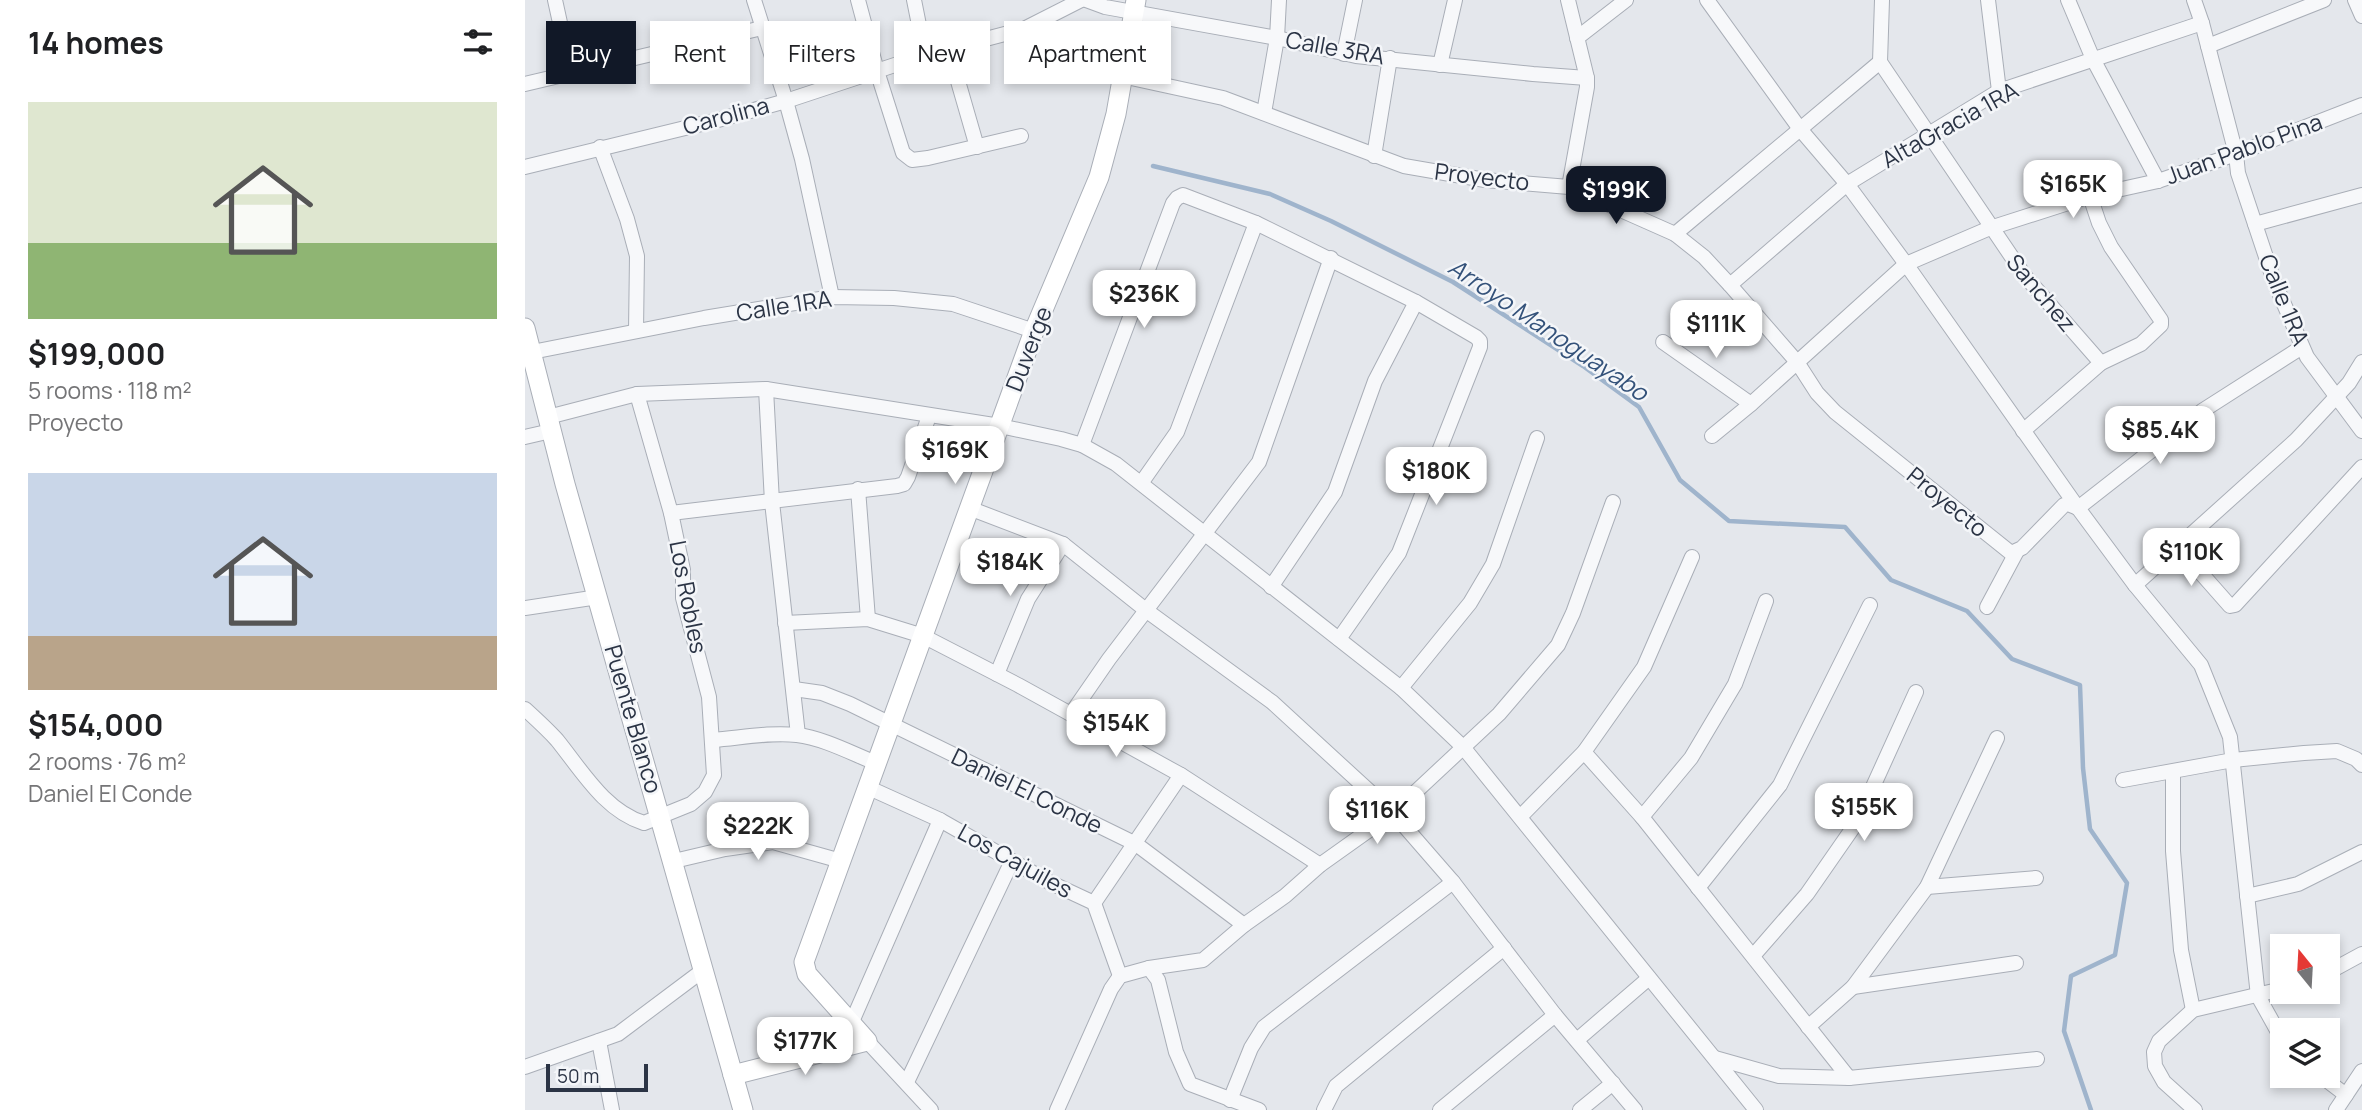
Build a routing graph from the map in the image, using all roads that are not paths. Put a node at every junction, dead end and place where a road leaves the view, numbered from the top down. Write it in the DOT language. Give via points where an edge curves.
graph roads {
  1 [pos="555,0"];
  2 [pos="754,0"];
  3 [pos="858,0"];
  4 [pos="914,0"];
  5 [pos="1083,0"];
  6 [pos="1279,0"];
  7 [pos="1355,0"];
  8 [pos="1455,0"];
  9 [pos="1567,0"];
  10 [pos="1626,0"];
  11 [pos="1707,0"];
  12 [pos="1882,0"];
  13 [pos="1988,0"];
  14 [pos="2068,0"];
  15 [pos="2194,0"];
  16 [pos="2323,0"];
  17 [pos="2355,0"];
  18 [pos="1134,5"];
  19 [pos="2362,16"];
  20 [pos="560,21"];
  21 [pos="864,21"];
  22 [pos="918,21"];
  23 [pos="2203,23"];
  24 [pos="762,28"];
  25 [pos="1277,38"];
  26 [pos="1577,38"];
  27 [pos="990,39"];
  28 [pos="2208,46"];
  29 [pos="1343,54"];
  30 [pos="636,58"];
  31 [pos="1390,58"];
  32 [pos="2092,59"];
  33 [pos="1880,62"];
  34 [pos="1440,65"];
  35 [pos="1587,78"];
  36 [pos="546,79"];
  37 [pos="880,80"];
  38 [pos="525,84"];
  39 [pos="838,84"];
  40 [pos="959,84"];
  41 [pos="1121,84"];
  42 [pos="1159,84"];
  43 [pos="1999,91"];
  44 [pos="786,101"];
  45 [pos="2362,105"];
  46 [pos="1264,113"];
  47 [pos="1800,130"];
  48 [pos="1928,133"];
  49 [pos="1021,136"];
  50 [pos="600,147"];
  51 [pos="977,147"];
  52 [pos="2236,155"];
  53 [pos="1374,156"];
  54 [pos="525,167"];
  55 [pos="2158,181"];
  56 [pos="1847,184"];
  57 [pos="1569,187"];
  58 [pos="2362,195"];
  59 [pos="2090,196"];
  60 [pos="1256,223"];
  61 [pos="2255,225"];
  62 [pos="1990,228"];
  63 [pos="1675,234"];
  64 [pos="1331,258"];
  65 [pos="1906,264"];
  66 [pos="1730,285"];
  67 [pos="832,297"];
  68 [pos="1416,302"];
  69 [pos="525,328"];
  70 [pos="636,331"];
  71 [pos="1034,331"];
  72 [pos="1663,342"];
  73 [pos="2302,347"];
  74 [pos="532,352"];
  75 [pos="1797,362"];
  76 [pos="2362,362"];
  77 [pos="2101,363"];
  78 [pos="766,389"];
  79 [pos="637,394"];
  80 [pos="2335,397"];
  81 [pos="1751,404"];
  82 [pos="929,416"];
  83 [pos="550,424"];
  84 [pos="1000,426"];
  85 [pos="2023,431"];
  86 [pos="2362,431"];
  87 [pos="1712,436"];
  88 [pos="525,437"];
  89 [pos="1537,438"];
  90 [pos="1082,445"];
  91 [pos="2362,467"];
  92 [pos="1142,482"];
  93 [pos="858,489"];
  94 [pos="772,502"];
  95 [pos="1613,502"];
  96 [pos="969,508"];
  97 [pos="2078,508"];
  98 [pos="671,513"];
  99 [pos="1203,533"];
  100 [pos="1063,544"];
  101 [pos="2178,547"];
  102 [pos="2014,552"];
  103 [pos="1692,556"];
  104 [pos="2135,585"];
  105 [pos="1271,587"];
  106 [pos="598,597"];
  107 [pos="1766,601"];
  108 [pos="1870,605"];
  109 [pos="1987,607"];
  110 [pos="525,608"];
  111 [pos="1147,611"];
  112 [pos="868,619"];
  113 [pos="785,624"];
  114 [pos="923,636"];
  115 [pos="1339,639"];
  116 [pos="997,674"];
  117 [pos="1401,688"];
  118 [pos="794,689"];
  119 [pos="1916,692"];
  120 [pos="525,709"];
  121 [pos="1071,714"];
  122 [pos="889,724"];
  123 [pos="798,735"];
  124 [pos="1997,738"];
  125 [pos="713,740"];
  126 [pos="1463,747"];
  127 [pos="1584,752"];
  128 [pos="2360,759"];
  129 [pos="2233,760"];
  130 [pos="876,763"];
  131 [pos="2173,772"];
  132 [pos="1181,775"];
  133 [pos="2123,780"];
  134 [pos="867,787"];
  135 [pos="1393,813"];
  136 [pos="661,817"];
  137 [pos="1520,817"];
  138 [pos="1641,817"];
  139 [pos="940,820"];
  140 [pos="1136,844"];
  141 [pos="2361,853"];
  142 [pos="674,861"];
  143 [pos="841,861"];
  144 [pos="1012,862"];
  145 [pos="1319,865"];
  146 [pos="2036,878"];
  147 [pos="1453,883"];
  148 [pos="1927,887"];
  149 [pos="1698,888"];
  150 [pos="2247,896"];
  151 [pos="1094,903"];
  152 [pos="1244,925"];
  153 [pos="1504,948"];
  154 [pos="2362,954"];
  155 [pos="1753,956"];
  156 [pos="2016,963"];
  157 [pos="2340,966"];
  158 [pos="1149,968"];
  159 [pos="702,971"];
  160 [pos="1120,976"];
  161 [pos="1649,978"];
  162 [pos="1853,987"];
  163 [pos="2270,992"];
  164 [pos="2258,996"];
  165 [pos="2193,1010"];
  166 [pos="1555,1015"];
  167 [pos="2270,1018"];
  168 [pos="852,1024"];
  169 [pos="1808,1027"];
  170 [pos="1577,1040"];
  171 [pos="599,1041"];
  172 [pos="866,1041"];
  173 [pos="1714,1058"];
  174 [pos="2037,1059"];
  175 [pos="525,1067"];
  176 [pos="2362,1071"];
  177 [pos="733,1075"];
  178 [pos="1849,1078"];
  179 [pos="907,1082"];
  180 [pos="1613,1083"];
  181 [pos="2337,1088"];
  182 [pos="2346,1095"];
  183 [pos="1230,1100"];
  184 [pos="612,1110"];
  185 [pos="743,1110"];
  186 [pos="931,1110"];
  187 [pos="1057,1110"];
  188 [pos="1259,1110"];
  189 [pos="1324,1110"];
  190 [pos="1440,1110"];
  191 [pos="1580,1110"];
  192 [pos="1635,1110"];
  193 [pos="1756,1110"];
  194 [pos="2195,1110"];
  195 [pos="2336,1110"];
  1 -- 20 [label="street"];
  2 -- 24 [label="street"];
  3 -- 21 [label="street"];
  4 -- 22 [label="street"];
  5 -- 18 [label="street, Calle 3RA" via="1104,7"];
  5 -- 27 [label="street, Carolina" via="1024,29"];
  6 -- 25 [label="street"];
  7 -- 29 [label="street"];
  8 -- 34 [label="street"];
  9 -- 26 [label="street"];
  10 -- 26 [label="street"];
  11 -- 47 [label="street"];
  12 -- 33 [label="street"];
  13 -- 43 [label="street"];
  14 -- 32 [label="street"];
  15 -- 23 [label="street, Calle 1RA"];
  16 -- 28 [label="street"];
  17 -- 19 [label="street"];
  18 -- 25 [label="street, Calle 3RA"];
  23 -- 28 [label="street, Calle 1RA"];
  23 -- 32 [label="street, AltaGracia 1RA"];
  24 -- 30 [label="street"];
  24 -- 44 [label="street"];
  25 -- 29 [label="street, Calle 3RA"];
  25 -- 46 [label="street"];
  26 -- 35 [label="street"];
  28 -- 52 [label="street, Calle 1RA"];
  29 -- 31 [label="street, Calle 3RA"];
  31 -- 34 [label="street, Calle 3RA"];
  31 -- 53 [label="street"];
  32 -- 43 [label="street, AltaGracia 1RA"];
  32 -- 55 [label="street"];
  33 -- 47 [label="street"];
  33 -- 48 [label="street, Sanchez"];
  34 -- 35 [label="street, Calle 3RA"];
  35 -- 57 [label="street"];
  36 -- 38 [label="street"];
  37 -- 51 [label="street" via="903,153 912,160"];
  39 -- 44 [label="street, Carolina"];
  40 -- 51 [label="street"];
  41 -- 71 [label="street, Duverge" via="1099,177"];
  42 -- 46 [label="street, Proyecto" via="1223,98"];
  43 -- 48 [label="street, AltaGracia 1RA"];
  44 -- 50 [label="street, Carolina"];
  44 -- 67 [label="street"];
  45 -- 52 [label="street, Juan Pablo Pina"];
  46 -- 53 [label="street, Proyecto"];
  47 -- 56 [label="street"];
  47 -- 63 [label="street"];
  48 -- 56 [label="street, AltaGracia 1RA"];
  48 -- 62 [label="street, Sanchez"];
  49 -- 51 [label="street"];
  50 -- 54 [label="street, Carolina"];
  50 -- 70 [label="street" via="637,256"];
  52 -- 55 [label="street, Juan Pablo Pina"];
  52 -- 61 [label="street, Calle 1RA"];
  53 -- 57 [label="street, Proyecto" via="1463,177"];
  55 -- 59 [label="street, Juan Pablo Pina"];
  56 -- 65 [label="street"];
  56 -- 66 [label="street, AltaGracia 1RA"];
  57 -- 63 [label="street, Proyecto"];
  58 -- 61 [label="street"];
  59 -- 62 [label="street, Juan Pablo Pina"];
  59 -- 77 [label="street" via="2104,234 2161,320 2141,344"];
  60 -- 64 [label="street"];
  60 -- 90 [label="street" via="1183,195 1177,198"];
  60 -- 92 [label="street" via="1177,432"];
  61 -- 73 [label="street, Calle 1RA"];
  62 -- 65 [label="street, Juan Pablo Pina"];
  62 -- 77 [label="street, Sanchez" via="2024,275"];
  63 -- 66 [label="street, Proyecto"];
  64 -- 68 [label="street"];
  64 -- 99 [label="street" via="1259,462"];
  65 -- 75 [label="street, Juan Pablo Pina"];
  65 -- 85 [label="street"];
  66 -- 75 [label="street, Proyecto"];
  67 -- 70 [label="street, Calle 1RA"];
  67 -- 71 [label="street, Calle 1RA" via="953,304"];
  68 -- 105 [label="street" via="1375,381 1335,492"];
  68 -- 115 [label="street" via="1476,337 1480,347 1399,552"];
  69 -- 74 [label="street, Puente Blanco"];
  70 -- 74 [label="street, Calle 1RA"];
  71 -- 84 [label="street, Duverge"];
  72 -- 81 [label="street"];
  73 -- 80 [label="street, Calle 1RA"];
  73 -- 97 [label="street" via="2202,411"];
  74 -- 83 [label="street, Puente Blanco"];
  75 -- 81 [label="street, Juan Pablo Pina"];
  75 -- 102 [label="street, Proyecto" via="1835,412"];
  76 -- 80 [label="street"];
  77 -- 85 [label="street"];
  78 -- 79 [label="street"];
  78 -- 82 [label="street"];
  78 -- 94 [label="street"];
  79 -- 83 [label="street"];
  79 -- 98 [label="street, Los Robles"];
  80 -- 86 [label="street, Calle 1RA"];
  80 -- 101 [label="street" via="2296,440"];
  81 -- 87 [label="street, Juan Pablo Pina"];
  82 -- 84 [label="street"];
  82 -- 93 [label="street" via="904,484"];
  83 -- 88 [label="street"];
  83 -- 106 [label="street, Puente Blanco"];
  84 -- 90 [label="street"];
  84 -- 96 [label="street, Duverge"];
  85 -- 97 [label="street"];
  89 -- 117 [label="street" via="1493,564 1470,603"];
  90 -- 92 [label="street"];
  91 -- 101 [label="street" via="2235,605 2230,606"];
  92 -- 99 [label="street"];
  93 -- 94 [label="street"];
  93 -- 112 [label="street"];
  94 -- 98 [label="street"];
  94 -- 113 [label="street"];
  95 -- 126 [label="street" via="1558,645 1499,714"];
  96 -- 100 [label="street"];
  96 -- 114 [label="street, Duverge"];
  97 -- 102 [label="street" via="2064,505"];
  97 -- 104 [label="street"];
  98 -- 125 [label="street, Los Robles" via="683,570 683,598 709,697"];
  99 -- 105 [label="street"];
  99 -- 111 [label="street"];
  100 -- 111 [label="street"];
  100 -- 116 [label="street" via="1028,599"];
  101 -- 104 [label="street"];
  102 -- 109 [label="street"];
  103 -- 127 [label="street" via="1644,667"];
  104 -- 129 [label="street" via="2201,665 2230,737"];
  105 -- 115 [label="street"];
  106 -- 110 [label="street"];
  106 -- 136 [label="street, Puente Blanco"];
  107 -- 138 [label="street" via="1735,684 1691,758"];
  108 -- 149 [label="street" via="1780,785"];
  111 -- 121 [label="street"];
  111 -- 135 [label="street" via="1272,702"];
  112 -- 113 [label="street"];
  112 -- 114 [label="street"];
  113 -- 118 [label="street"];
  114 -- 116 [label="street"];
  114 -- 122 [label="street, Duverge"];
  115 -- 117 [label="street"];
  116 -- 121 [label="street"];
  117 -- 126 [label="street"];
  118 -- 122 [label="street, Daniel El Conde" via="841,700"];
  118 -- 123 [label="street"];
  119 -- 155 [label="street" via="1857,822 1807,894"];
  120 -- 136 [label="street" via="604,799 627,818 644,823"];
  121 -- 132 [label="street"];
  122 -- 130 [label="street, Duverge"];
  122 -- 140 [label="street, Daniel El Conde"];
  123 -- 125 [label="street"];
  123 -- 130 [label="street"];
  124 -- 148 [label="street"];
  125 -- 136 [label="street, Los Robles" via="714,775 705,792 691,804"];
  126 -- 135 [label="street"];
  126 -- 137 [label="street"];
  127 -- 137 [label="street"];
  127 -- 138 [label="street"];
  128 -- 129 [label="street" via="2337,751"];
  129 -- 131 [label="street"];
  129 -- 150 [label="street"];
  130 -- 134 [label="street, Duverge"];
  131 -- 133 [label="street"];
  131 -- 165 [label="street" via="2173,851 2181,950"];
  132 -- 140 [label="street"];
  132 -- 145 [label="street"];
  134 -- 139 [label="street, Los Cajuiles"];
  134 -- 143 [label="street, Duverge"];
  135 -- 145 [label="street"];
  135 -- 147 [label="street"];
  136 -- 142 [label="street, Puente Blanco"];
  137 -- 161 [label="street"];
  138 -- 149 [label="street"];
  139 -- 144 [label="street, Los Cajuiles"];
  139 -- 168 [label="street"];
  140 -- 151 [label="street"];
  140 -- 152 [label="street, Daniel El Conde"];
  141 -- 150 [label="street" via="2298,884"];
  142 -- 143 [label="street" via="773,842"];
  142 -- 159 [label="street, Puente Blanco"];
  143 -- 168 [label="street, Duverge" via="804,969"];
  144 -- 151 [label="street, Los Cajuiles"];
  144 -- 179 [label="street"];
  145 -- 152 [label="street"];
  146 -- 148 [label="street"];
  147 -- 153 [label="street"];
  147 -- 183 [label="street" via="1264,1027"];
  148 -- 162 [label="street"];
  149 -- 155 [label="street"];
  150 -- 164 [label="street"];
  151 -- 160 [label="street, Los Cajuiles"];
  152 -- 158 [label="street" via="1203,960"];
  153 -- 166 [label="street"];
  153 -- 189 [label="street" via="1336,1086"];
  154 -- 157 [label="street"];
  155 -- 169 [label="street"];
  156 -- 162 [label="street"];
  158 -- 160 [label="street"];
  158 -- 183 [label="street" via="1159,980 1176,1052 1190,1084"];
  159 -- 171 [label="street" via="618,1034"];
  159 -- 177 [label="street, Puente Blanco"];
  160 -- 187 [label="street"];
  161 -- 170 [label="street"];
  161 -- 173 [label="street"];
  162 -- 169 [label="street"];
  163 -- 164 [label="street"];
  164 -- 165 [label="street"];
  164 -- 167 [label="street"];
  165 -- 194 [label="street" via="2159,1041 2154,1052 2164,1082"];
  166 -- 170 [label="street"];
  166 -- 190 [label="street"];
  168 -- 172 [label="street"];
  169 -- 178 [label="street"];
  170 -- 180 [label="street"];
  171 -- 175 [label="street"];
  171 -- 184 [label="street"];
  172 -- 177 [label="street"];
  172 -- 179 [label="street"];
  173 -- 178 [label="street" via="1779,1076"];
  173 -- 193 [label="street"];
  174 -- 178 [label="street"];
  176 -- 182 [label="street"];
  177 -- 185 [label="street, Puente Blanco"];
  179 -- 186 [label="street"];
  180 -- 191 [label="street"];
  180 -- 192 [label="street"];
  181 -- 182 [label="street"];
  182 -- 195 [label="street"];
  183 -- 188 [label="street"];
}
